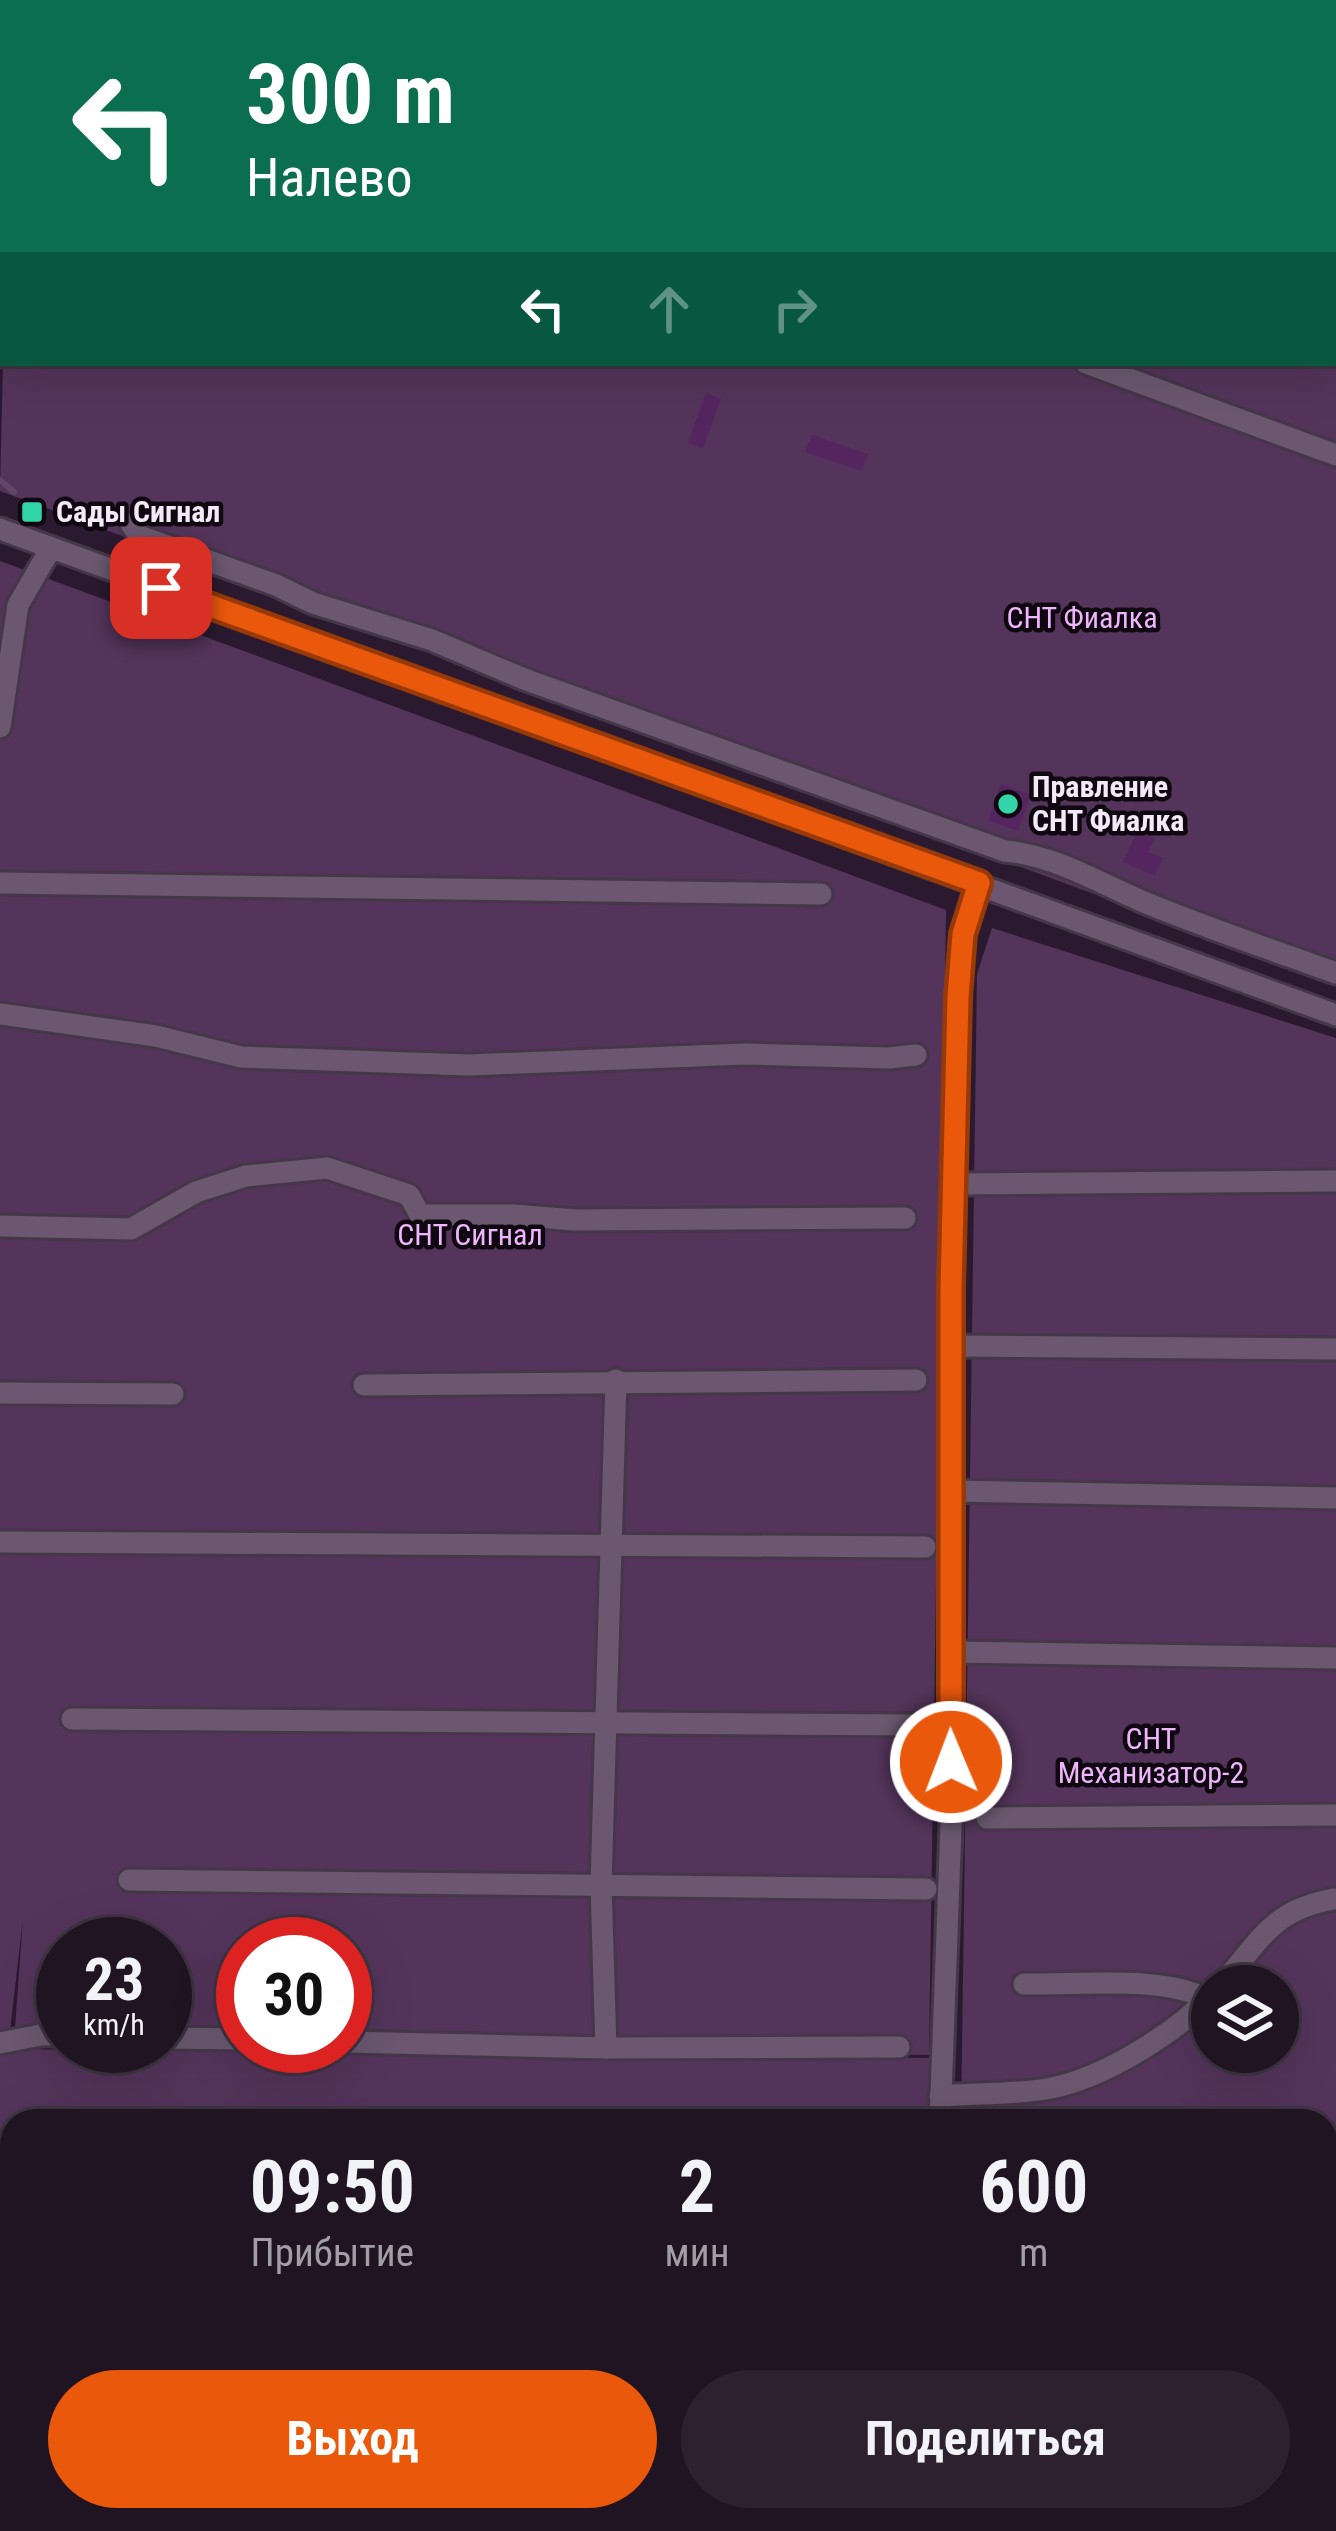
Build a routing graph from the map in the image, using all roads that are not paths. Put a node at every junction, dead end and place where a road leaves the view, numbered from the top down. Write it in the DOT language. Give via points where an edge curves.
graph roads {
  1 [pos="1094,366"];
  2 [pos="1336,455"];
  3 [pos="0,529"];
  4 [pos="51,548"];
  5 [pos="118,572"];
  6 [pos="0,727"];
  7 [pos="1038,858"];
  8 [pos="979,883"];
  9 [pos="0,884"];
  10 [pos="821,894"];
  11 [pos="1024,898"];
  12 [pos="1336,974"];
  13 [pos="0,1014"];
  14 [pos="1336,1015"];
  15 [pos="916,1055"];
  16 [pos="1336,1181"];
  17 [pos="954,1184"];
  18 [pos="904,1218"];
  19 [pos="0,1226"];
  20 [pos="952,1346"];
  21 [pos="1336,1349"];
  22 [pos="616,1380"];
  23 [pos="916,1380"];
  24 [pos="364,1385"];
  25 [pos="0,1393"];
  26 [pos="173,1394"];
  27 [pos="952,1492"];
  28 [pos="1336,1498"];
  29 [pos="0,1542"];
  30 [pos="611,1545"];
  31 [pos="925,1547"];
  32 [pos="950,1652"];
  33 [pos="1336,1658"];
  34 [pos="72,1719"];
  35 [pos="605,1723"];
  36 [pos="920,1724"];
  37 [pos="1336,1815"];
  38 [pos="986,1818"];
  39 [pos="129,1880"];
  40 [pos="601,1886"];
  41 [pos="926,1889"];
  42 [pos="1335,1900"];
  43 [pos="1236,1965"];
  44 [pos="1024,1984"];
  45 [pos="1191,1990"];
  46 [pos="1191,2017"];
  47 [pos="36,2036"];
  48 [pos="0,2043"];
  49 [pos="372,2043"];
  50 [pos="899,2047"];
  51 [pos="605,2048"];
  52 [pos="940,2096"];
  53 [pos="940,2109"];
  1 -- 2 [label="street"];
  3 -- 4 [label="street"];
  4 -- 5 [label="street"];
  4 -- 6 [label="street" via="18,604"];
  5 -- 7 [label="street" via="131,524 139,536 313,603"];
  5 -- 8 [label="street"];
  7 -- 11 [label="street"];
  7 -- 12 [label="street"];
  8 -- 11 [label="street"];
  8 -- 17 [label="street" via="959,962"];
  9 -- 10 [label="street"];
  11 -- 14 [label="street"];
  13 -- 15 [label="street" via="242,1057 469,1065"];
  16 -- 17 [label="street"];
  17 -- 20 [label="street"];
  18 -- 19 [label="street" via="420,1215 410,1195 327,1168 246,1176 196,1192 131,1229"];
  20 -- 21 [label="street"];
  20 -- 27 [label="street"];
  22 -- 23 [label="street"];
  22 -- 24 [label="street"];
  22 -- 30 [label="street"];
  25 -- 26 [label="street"];
  27 -- 28 [label="street"];
  27 -- 32 [label="street"];
  29 -- 30 [label="street"];
  30 -- 31 [label="street"];
  30 -- 35 [label="street"];
  32 -- 33 [label="street"];
  32 -- 52 [label="street"];
  34 -- 35 [label="street"];
  35 -- 36 [label="street"];
  35 -- 40 [label="street"];
  37 -- 38 [label="street"];
  39 -- 40 [label="street"];
  40 -- 41 [label="street"];
  40 -- 51 [label="street"];
  42 -- 43 [label="street" via="1289,1913"];
  44 -- 45 [label="street"];
  46 -- 52 [label="street" via="1084,2080"];
  47 -- 48 [label="street"];
  49 -- 51 [label="street"];
  50 -- 51 [label="street"];
  52 -- 53 [label="street"];
}
